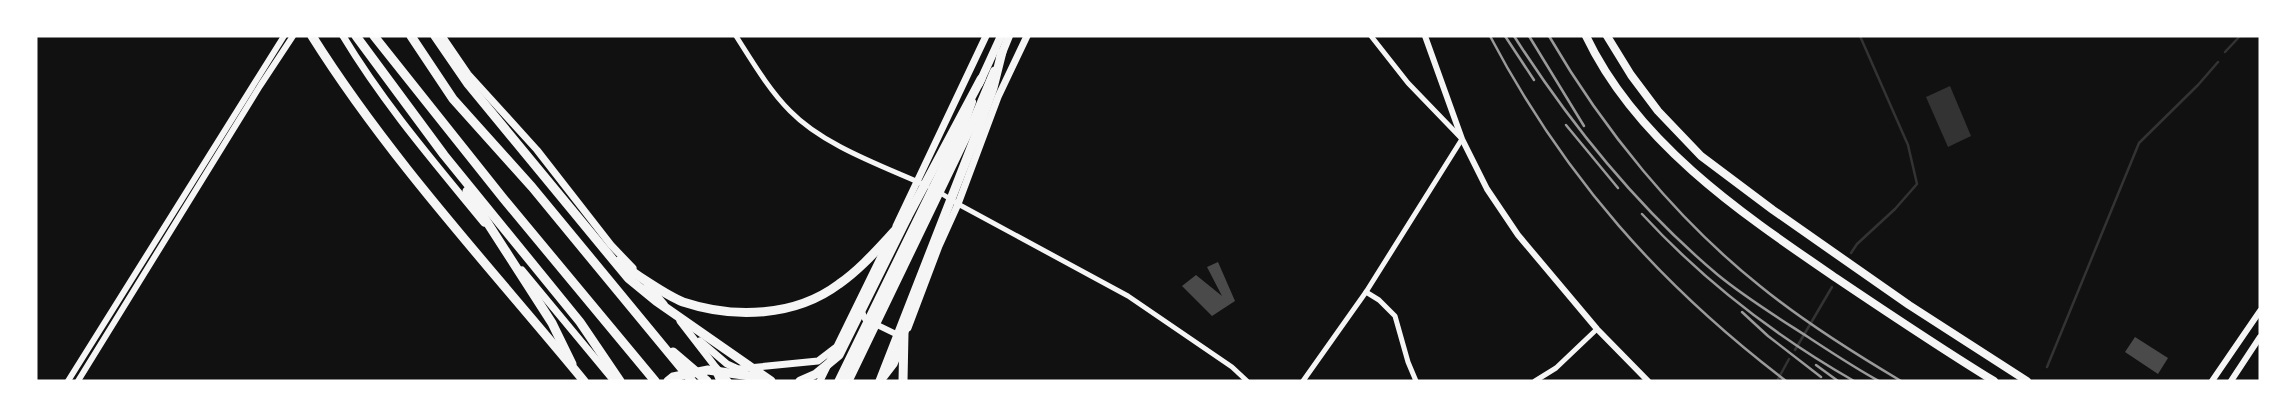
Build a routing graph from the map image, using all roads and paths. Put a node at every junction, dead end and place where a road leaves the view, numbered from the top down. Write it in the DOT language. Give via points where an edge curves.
graph roads {
  1 [pos="284,36"];
  2 [pos="293,36"];
  3 [pos="312,36"];
  4 [pos="343,36"];
  5 [pos="356,36"];
  6 [pos="374,36"];
  7 [pos="411,36"];
  8 [pos="435,36"];
  9 [pos="442,36"];
  10 [pos="736,36"];
  11 [pos="986,36"];
  12 [pos="1001,36"];
  13 [pos="1009,36"];
  14 [pos="1027,36"];
  15 [pos="1372,36"];
  16 [pos="1425,36"];
  17 [pos="1586,36"];
  18 [pos="1607,36"];
  19 [pos="1002,52"];
  20 [pos="981,79"];
  21 [pos="968,126"];
  22 [pos="1462,139"];
  23 [pos="444,156"];
  24 [pos="918,182"];
  25 [pos="958,204"];
  26 [pos="907,218"];
  27 [pos="594,236"];
  28 [pos="1366,292"];
  29 [pos="913,295"];
  30 [pos="861,296"];
  31 [pos="2260,311"];
  32 [pos="1597,328"];
  33 [pos="690,332"];
  34 [pos="653,334"];
  35 [pos="2260,337"];
  36 [pos="904,338"];
  37 [pos="837,347"];
  38 [pos="714,365"];
  39 [pos="68,381"];
  40 [pos="78,381"];
  41 [pos="582,381"];
  42 [pos="614,381"];
  43 [pos="620,381"];
  44 [pos="655,381"];
  45 [pos="668,381"];
  46 [pos="692,381"];
  47 [pos="707,381"];
  48 [pos="720,381"];
  49 [pos="728,381"];
  50 [pos="765,381"];
  51 [pos="771,381"];
  52 [pos="800,381"];
  53 [pos="820,381"];
  54 [pos="839,381"];
  55 [pos="848,381"];
  56 [pos="880,381"];
  57 [pos="903,381"];
  58 [pos="1247,381"];
  59 [pos="1303,381"];
  60 [pos="1416,381"];
  61 [pos="1535,381"];
  62 [pos="1648,381"];
  63 [pos="1994,381"];
  64 [pos="2027,381"];
  65 [pos="2212,381"];
  66 [pos="2231,381"];
  1 -- 39 [label="street"];
  2 -- 40 [label="street"];
  3 -- 41 [label="highway" via="389,148"];
  4 -- 42 [label="main road" via="370,81 414,140"];
  5 -- 23 [label="highway"];
  6 -- 44 [label="highway"];
  7 -- 34 [label="highway" via="453,99 532,187"];
  8 -- 27 [label="highway" via="468,84"];
  9 -- 33 [label="main road" via="468,74 537,150 611,245"];
  10 -- 24 [label="street" via="789,111 816,133"];
  11 -- 24 [label="main road"];
  12 -- 20 [label="main road"];
  13 -- 19 [label="main road"];
  14 -- 25 [label="main road" via="998,97"];
  15 -- 22 [label="street" via="1408,83"];
  16 -- 22 [label="street"];
  17 -- 63 [label="main road" via="1617,88 1687,167 1764,229 1933,344"];
  18 -- 64 [label="main road" via="1658,111 1701,156 1909,305"];
  19 -- 21 [label="highway" via="993,88"];
  20 -- 21 [label="highway"];
  21 -- 26 [label="highway"];
  21 -- 29 [label="highway"];
  21 -- 54 [label="highway"];
  21 -- 55 [label="highway"];
  22 -- 28 [label="street"];
  22 -- 32 [label="street" via="1486,189 1518,235"];
  23 -- 41 [label="highway" via="552,323"];
  23 -- 43 [label="highway" via="580,322"];
  24 -- 25 [label="street"];
  24 -- 30 [label="main road"];
  25 -- 36 [label="main road"];
  25 -- 58 [label="street" via="1128,296 1232,367"];
  26 -- 27 [label="highway" via="839,285 790,308 766,312 727,312 681,301 621,263"];
  26 -- 52 [label="highway" via="839,355 816,374"];
  27 -- 51 [label="highway" via="628,278 656,301"];
  28 -- 59 [label="street"];
  28 -- 60 [label="street" via="1395,316"];
  29 -- 56 [label="highway"];
  29 -- 57 [label="highway" via="904,333"];
  30 -- 36 [label="street" via="865,319"];
  30 -- 37 [label="main road"];
  31 -- 65 [label="street"];
  32 -- 61 [label="street" via="1556,368"];
  32 -- 62 [label="street"];
  33 -- 37 [label="main road" via="726,364 738,369 818,361"];
  33 -- 38 [label="main road"];
  34 -- 46 [label="highway"];
  34 -- 47 [label="highway"];
  35 -- 66 [label="street"];
  36 -- 56 [label="main road" via="894,364"];
  37 -- 53 [label="main road"];
  38 -- 48 [label="main road"];
  38 -- 49 [label="main road"];
  45 -- 50 [label="highway" via="673,377 708,370"];
}
